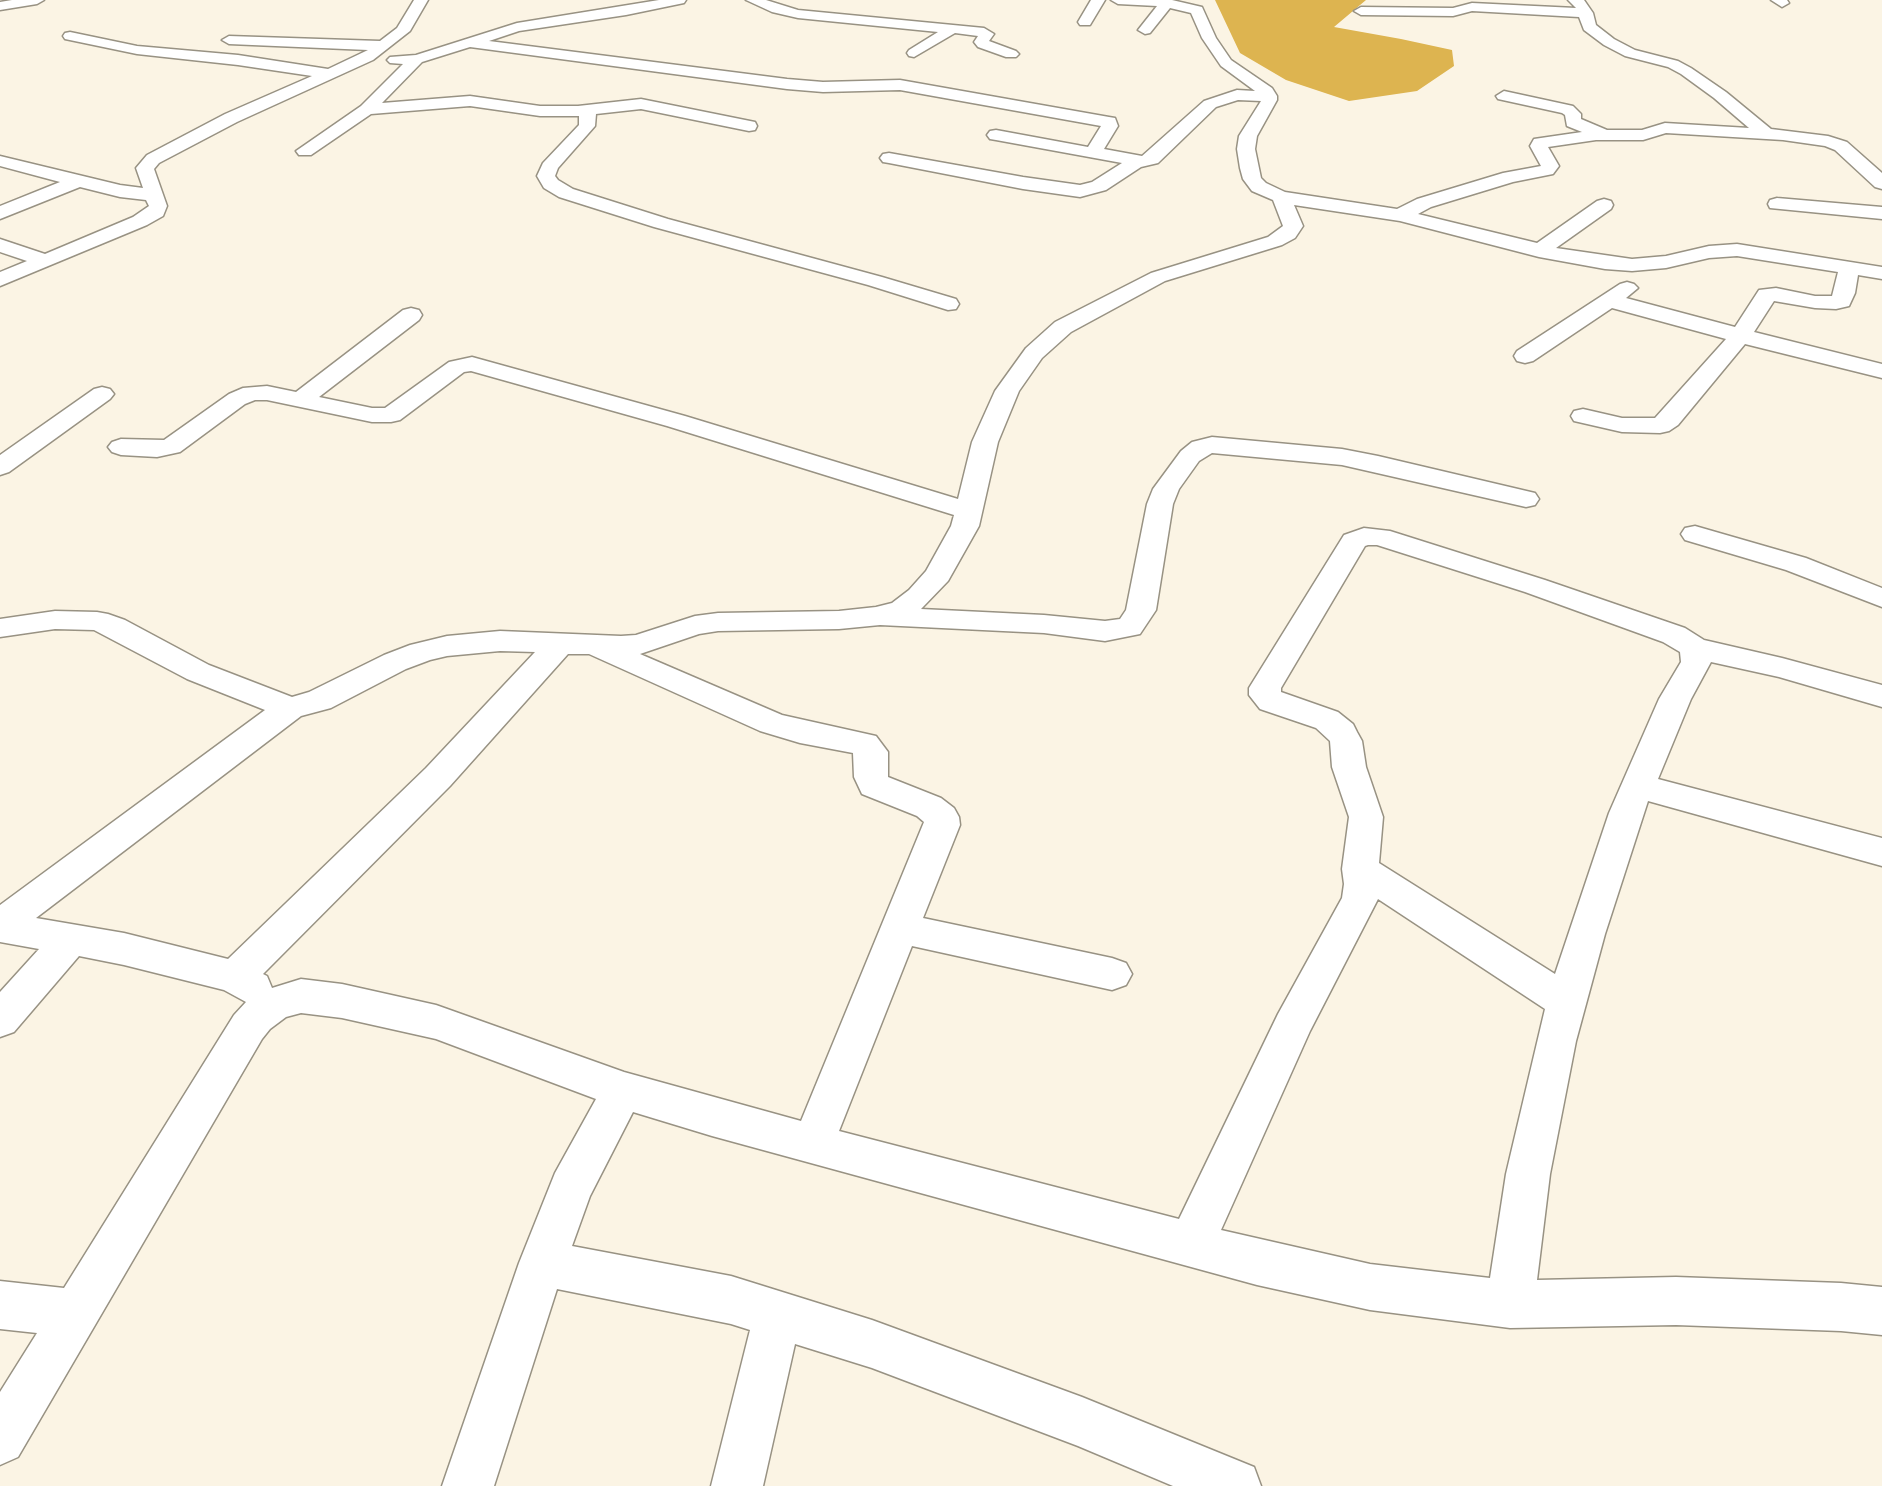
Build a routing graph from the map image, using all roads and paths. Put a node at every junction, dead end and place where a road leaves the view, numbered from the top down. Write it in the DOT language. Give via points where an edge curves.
graph roads {
  1 [pos="37,0"];
  2 [pos="420,0"];
  3 [pos="679,0"];
  4 [pos="753,0"];
  5 [pos="1098,0"];
  6 [pos="1118,0"];
  7 [pos="1426,0"];
  8 [pos="1575,0"];
  9 [pos="1160,2"];
  10 [pos="0,6"];
  11 [pos="1517,8"];
  12 [pos="1361,11"];
  13 [pos="1586,13"];
  14 [pos="1084,22"];
  15 [pos="518,27"];
  16 [pos="952,28"];
  17 [pos="1145,30"];
  18 [pos="577,35"];
  19 [pos="70,36"];
  20 [pos="229,40"];
  21 [pos="466,42"];
  22 [pos="384,53"];
  23 [pos="914,53"];
  24 [pos="1011,54"];
  25 [pos="417,59"];
  26 [pos="330,74"];
  27 [pos="671,94"];
  28 [pos="1269,96"];
  29 [pos="1504,96"];
  30 [pos="641,104"];
  31 [pos="367,109"];
  32 [pos="588,111"];
  33 [pos="749,126"];
  34 [pos="1766,134"];
  35 [pos="996,135"];
  36 [pos="1605,135"];
  37 [pos="305,151"];
  38 [pos="1092,154"];
  39 [pos="889,158"];
  40 [pos="0,161"];
  41 [pos="1136,162"];
  42 [pos="78,181"];
  43 [pos="1882,183"];
  44 [pos="155,195"];
  45 [pos="1281,197"];
  46 [pos="1777,204"];
  47 [pos="1604,206"];
  48 [pos="0,213"];
  49 [pos="1882,213"];
  50 [pos="1400,215"];
  51 [pos="0,245"];
  52 [pos="1539,251"];
  53 [pos="46,261"];
  54 [pos="1666,262"];
  55 [pos="1849,268"];
  56 [pos="1882,273"];
  57 [pos="0,280"];
  58 [pos="1608,300"];
  59 [pos="948,304"];
  60 [pos="411,315"];
  61 [pos="1740,336"];
  62 [pos="1526,356"];
  63 [pos="1882,370"];
  64 [pos="102,394"];
  65 [pos="300,400"];
  66 [pos="1583,416"];
  67 [pos="121,447"];
  68 [pos="0,467"];
  69 [pos="1526,499"];
  70 [pos="968,511"];
  71 [pos="1695,534"];
  72 [pos="1882,598"];
  73 [pos="878,616"];
  74 [pos="3,629"];
  75 [pos="560,644"];
  76 [pos="596,646"];
  77 [pos="1694,648"];
  78 [pos="1882,696"];
  79 [pos="290,708"];
  80 [pos="1638,786"];
  81 [pos="1882,852"];
  82 [pos="1360,870"];
  83 [pos="0,926"];
  84 [pos="901,929"];
  85 [pos="71,939"];
  86 [pos="1112,974"];
  87 [pos="235,977"];
  88 [pos="1566,1002"];
  89 [pos="265,1010"];
  90 [pos="0,1020"];
  91 [pos="623,1090"];
  92 [pos="813,1143"];
  93 [pos="1191,1244"];
  94 [pos="542,1263"];
  95 [pos="1510,1304"];
  96 [pos="0,1305"];
  97 [pos="1882,1311"];
  98 [pos="76,1313"];
  99 [pos="778,1314"];
  100 [pos="0,1439"];
  101 [pos="468,1486"];
  102 [pos="737,1486"];
  103 [pos="1235,1486"];
  1 -- 10 [label="street"];
  2 -- 22 [label="street" via="403,31"];
  3 -- 15 [label="street"];
  4 -- 16 [label="street" via="798,14"];
  5 -- 14 [label="street"];
  6 -- 9 [label="street"];
  7 -- 11 [label="street"];
  8 -- 13 [label="street"];
  9 -- 17 [label="street"];
  9 -- 28 [label="street" via="1197,10 1222,58"];
  11 -- 12 [label="street"];
  11 -- 13 [label="street"];
  13 -- 34 [label="street" via="1589,27 1609,42 1630,53 1673,64 1720,95"];
  15 -- 18 [label="street"];
  15 -- 21 [label="street"];
  16 -- 23 [label="street"];
  16 -- 24 [label="street" via="987,32 983,44"];
  19 -- 26 [label="street" via="137,50"];
  20 -- 22 [label="street"];
  21 -- 25 [label="street"];
  21 -- 38 [label="street" via="810,86 900,85 1109,122"];
  22 -- 25 [label="street" via="400,60"];
  22 -- 26 [label="street"];
  25 -- 31 [label="street"];
  26 -- 44 [label="street" via="231,118 153,159 145,168"];
  27 -- 30 [label="street"];
  28 -- 41 [label="street" via="1237,95 1210,104 1152,159"];
  28 -- 45 [label="street" via="1248,136 1246,149 1252,179 1259,187"];
  29 -- 36 [label="street" via="1567,109 1573,122"];
  30 -- 32 [label="street"];
  30 -- 33 [label="street"];
  31 -- 32 [label="street" via="451,101 546,111"];
  31 -- 37 [label="street"];
  32 -- 59 [label="street" via="587,126 549,166 546,176 566,193 661,224"];
  34 -- 36 [label="street" via="1671,128 1643,135"];
  34 -- 43 [label="street" via="1812,138 1841,146"];
  35 -- 38 [label="street"];
  36 -- 50 [label="street" via="1540,143 1550,166 1546,170 1424,203"];
  38 -- 41 [label="street"];
  39 -- 41 [label="street" via="1080,191 1099,186"];
  40 -- 42 [label="street"];
  42 -- 44 [label="street"];
  42 -- 48 [label="street"];
  44 -- 53 [label="street" via="156,212"];
  45 -- 50 [label="street"];
  45 -- 70 [label="street" via="1293,226 1288,234 1158,277 1063,327 1034,353 1007,392 985,442"];
  46 -- 49 [label="street"];
  47 -- 52 [label="street"];
  50 -- 52 [label="street"];
  51 -- 53 [label="street"];
  52 -- 54 [label="street" via="1605,263"];
  53 -- 57 [label="street"];
  54 -- 55 [label="street" via="1737,250"];
  54 -- 58 [label="street"];
  55 -- 56 [label="street"];
  55 -- 61 [label="street" via="1841,301 1829,304 1770,294"];
  58 -- 61 [label="street"];
  58 -- 62 [label="street"];
  60 -- 65 [label="street"];
  61 -- 63 [label="street"];
  61 -- 66 [label="street" via="1660,426 1623,425"];
  64 -- 68 [label="street"];
  65 -- 67 [label="street" via="251,393 171,447"];
  65 -- 70 [label="street" via="372,415 391,415 457,367 480,365"];
  69 -- 73 [label="street" via="1354,459 1212,445 1201,447 1190,456 1166,489 1141,610 1129,627 1105,631"];
  70 -- 73 [label="street" via="965,526 938,575 902,609"];
  71 -- 72 [label="street" via="1797,564"];
  73 -- 76 [label="street" via="717,622 695,625 639,644"];
  74 -- 79 [label="street" via="55,620 97,621 198,672"];
  75 -- 76 [label="street"];
  75 -- 79 [label="street" via="500,641 421,652 320,700"];
  75 -- 87 [label="street" via="438,777"];
  76 -- 84 [label="street" via="771,723 868,747 874,785 929,807 942,817"];
  77 -- 78 [label="street"];
  77 -- 80 [label="street" via="1696,662 1675,699"];
  77 -- 82 [label="street" via="1674,635 1535,586 1394,541 1370,536 1358,539 1265,688 1265,695 1271,701 1327,720 1346,741 1349,767 1366,817"];
  79 -- 83 [label="street"];
  80 -- 81 [label="street"];
  80 -- 88 [label="street"];
  82 -- 88 [label="street"];
  82 -- 93 [label="street" via="1360,898 1292,1026"];
  83 -- 85 [label="street"];
  84 -- 86 [label="street"];
  84 -- 92 [label="street"];
  85 -- 87 [label="street"];
  85 -- 90 [label="street"];
  87 -- 89 [label="street" via="256,991"];
  88 -- 95 [label="street" via="1528,1174"];
  89 -- 91 [label="street" via="301,996 342,1000 436,1022"];
  89 -- 98 [label="street" via="248,1027"];
  91 -- 92 [label="street"];
  91 -- 94 [label="street" via="571,1188"];
  92 -- 93 [label="street"];
  93 -- 95 [label="street" via="1370,1287"];
  94 -- 99 [label="street" via="730,1300"];
  94 -- 101 [label="street"];
  95 -- 97 [label="street" via="1676,1302"];
  96 -- 98 [label="street"];
  98 -- 100 [label="street"];
  99 -- 102 [label="street"];
  99 -- 103 [label="street" via="872,1344 1082,1422"];
}
